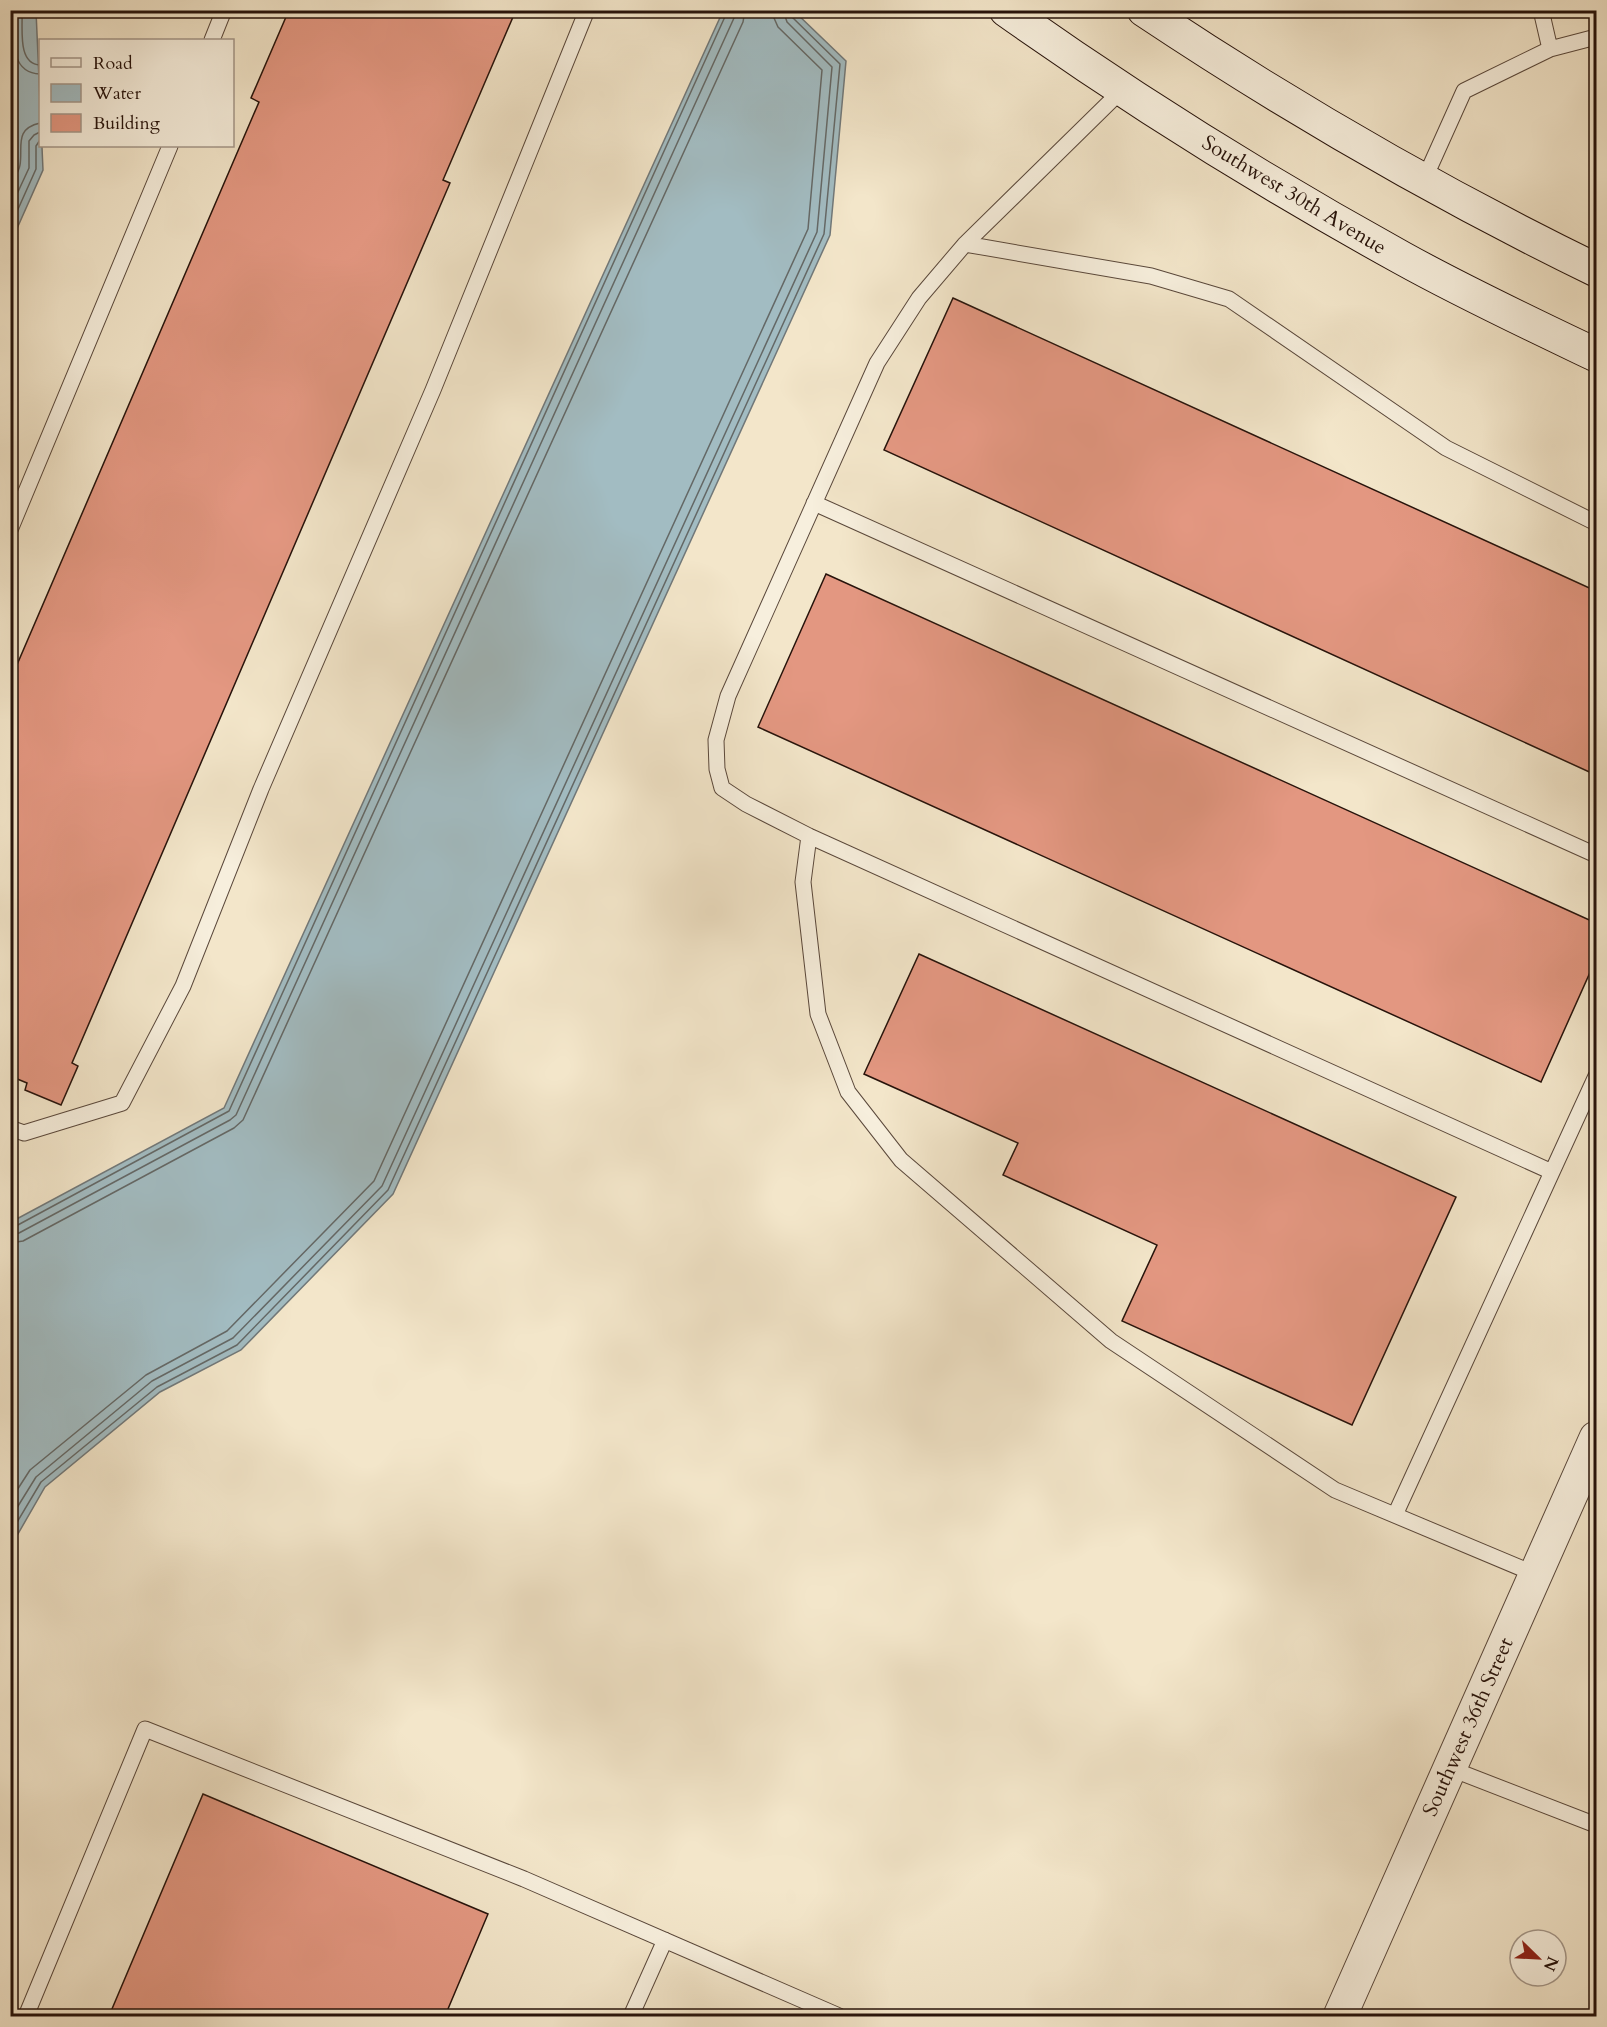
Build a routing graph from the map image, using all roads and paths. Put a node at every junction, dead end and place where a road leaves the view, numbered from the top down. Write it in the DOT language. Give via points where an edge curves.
graph roads {
  1 [pos="224,10"];
  2 [pos="587,10"];
  3 [pos="1006,10"];
  4 [pos="1144,10"];
  5 [pos="1541,10"];
  6 [pos="1596,37"];
  7 [pos="212,39"];
  8 [pos="1550,49"];
  9 [pos="1123,89"];
  10 [pos="170,147"];
  11 [pos="1424,180"];
  12 [pos="965,244"];
  13 [pos="1596,270"];
  14 [pos="1596,355"];
  15 [pos="814,503"];
  16 [pos="1596,523"];
  17 [pos="10,531"];
  18 [pos="808,836"];
  19 [pos="1596,855"];
  20 [pos="1596,1076"];
  21 [pos="10,1128"];
  22 [pos="1552,1172"];
  23 [pos="1596,1438"];
  24 [pos="1395,1515"];
  25 [pos="1535,1574"];
  26 [pos="1449,1768"];
  27 [pos="1596,1825"];
  28 [pos="664,1940"];
  29 [pos="26,2016"];
  30 [pos="631,2016"];
  31 [pos="839,2016"];
  32 [pos="1340,2016"];
  1 -- 7 [label="lane"];
  2 -- 21 [label="lane" via="433,390 261,789 183,986 122,1103 24,1134"];
  3 -- 9 [label="main road, Southwest 30th Avenue"];
  4 -- 11 [label="main road" via="1202,49"];
  5 -- 8 [label="lane"];
  6 -- 8 [label="lane"];
  8 -- 11 [label="lane" via="1464,91"];
  9 -- 12 [label="lane"];
  9 -- 14 [label="main road, Southwest 30th Avenue" via="1403,259"];
  10 -- 17 [label="lane"];
  11 -- 13 [label="main road"];
  12 -- 15 [label="lane" via="919,298 877,363"];
  12 -- 16 [label="lane" via="1151,276 1229,299 1446,448"];
  15 -- 18 [label="lane" via="728,696 716,740 722,788"];
  15 -- 19 [label="lane"];
  18 -- 22 [label="lane"];
  18 -- 24 [label="lane" via="803,882 818,1014 848,1092 900,1160 1111,1341 1335,1490"];
  20 -- 22 [label="lane"];
  22 -- 24 [label="lane"];
  23 -- 25 [label="main road, Southwest 36th Street"];
  24 -- 25 [label="lane"];
  25 -- 26 [label="main road, Southwest 36th Street"];
  26 -- 27 [label="lane"];
  26 -- 32 [label="main road, Southwest 36th Street"];
  28 -- 29 [label="lane" via="524,1879 145,1730"];
  28 -- 30 [label="lane"];
  28 -- 31 [label="lane"];
}
